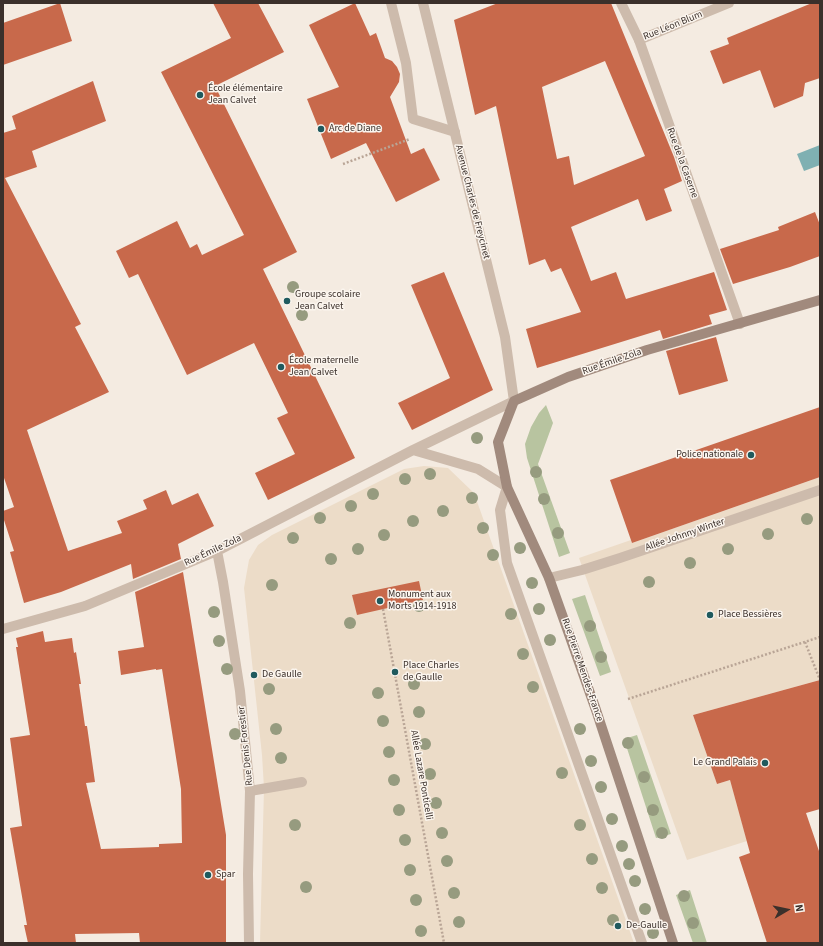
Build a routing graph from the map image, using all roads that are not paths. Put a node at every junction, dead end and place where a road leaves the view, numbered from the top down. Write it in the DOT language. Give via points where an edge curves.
graph roads {
  1 [pos="391,3"];
  2 [pos="423,3"];
  3 [pos="621,3"];
  4 [pos="730,3"];
  5 [pos="639,40"];
  6 [pos="455,132"];
  7 [pos="820,300"];
  8 [pos="740,324"];
  9 [pos="514,401"];
  10 [pos="413,450"];
  11 [pos="507,487"];
  12 [pos="820,490"];
  13 [pos="217,551"];
  14 [pos="549,578"];
  15 [pos="3,629"];
  16 [pos="302,782"];
  17 [pos="250,791"];
  18 [pos="249,943"];
  19 [pos="642,943"];
  20 [pos="673,943"];
  1 -- 6 [label="street" via="406,63 413,119"];
  2 -- 6 [label="street, Avenue Charles de Freycinet"];
  3 -- 5 [label="street, Rue de la Caserne"];
  4 -- 5 [label="street, Rue Léon Blum"];
  5 -- 8 [label="street, Rue de la Caserne"];
  6 -- 9 [label="street, Avenue Charles de Freycinet" via="505,337"];
  7 -- 8 [label="main road, Rue Émile Zola"];
  8 -- 9 [label="main road, Rue Émile Zola" via="647,350 568,377"];
  9 -- 10 [label="street, Rue Émile Zola"];
  9 -- 11 [label="main road, Rue Pierre Mendès-France" via="498,442"];
  10 -- 11 [label="street" via="478,469"];
  10 -- 13 [label="street, Rue Émile Zola"];
  11 -- 14 [label="main road, Rue Pierre Mendès-France"];
  11 -- 19 [label="street" via="500,510 507,563"];
  12 -- 14 [label="street, Allée Johnny Winter" via="620,558"];
  13 -- 15 [label="street, Rue Émile Zola" via="85,606"];
  13 -- 17 [label="street, Rue Denis Forestier" via="240,691"];
  14 -- 20 [label="main road, Rue Pierre Mendès-France" via="596,710"];
  16 -- 17 [label="street"];
  17 -- 18 [label="street, Rue Denis Forestier"];
}
